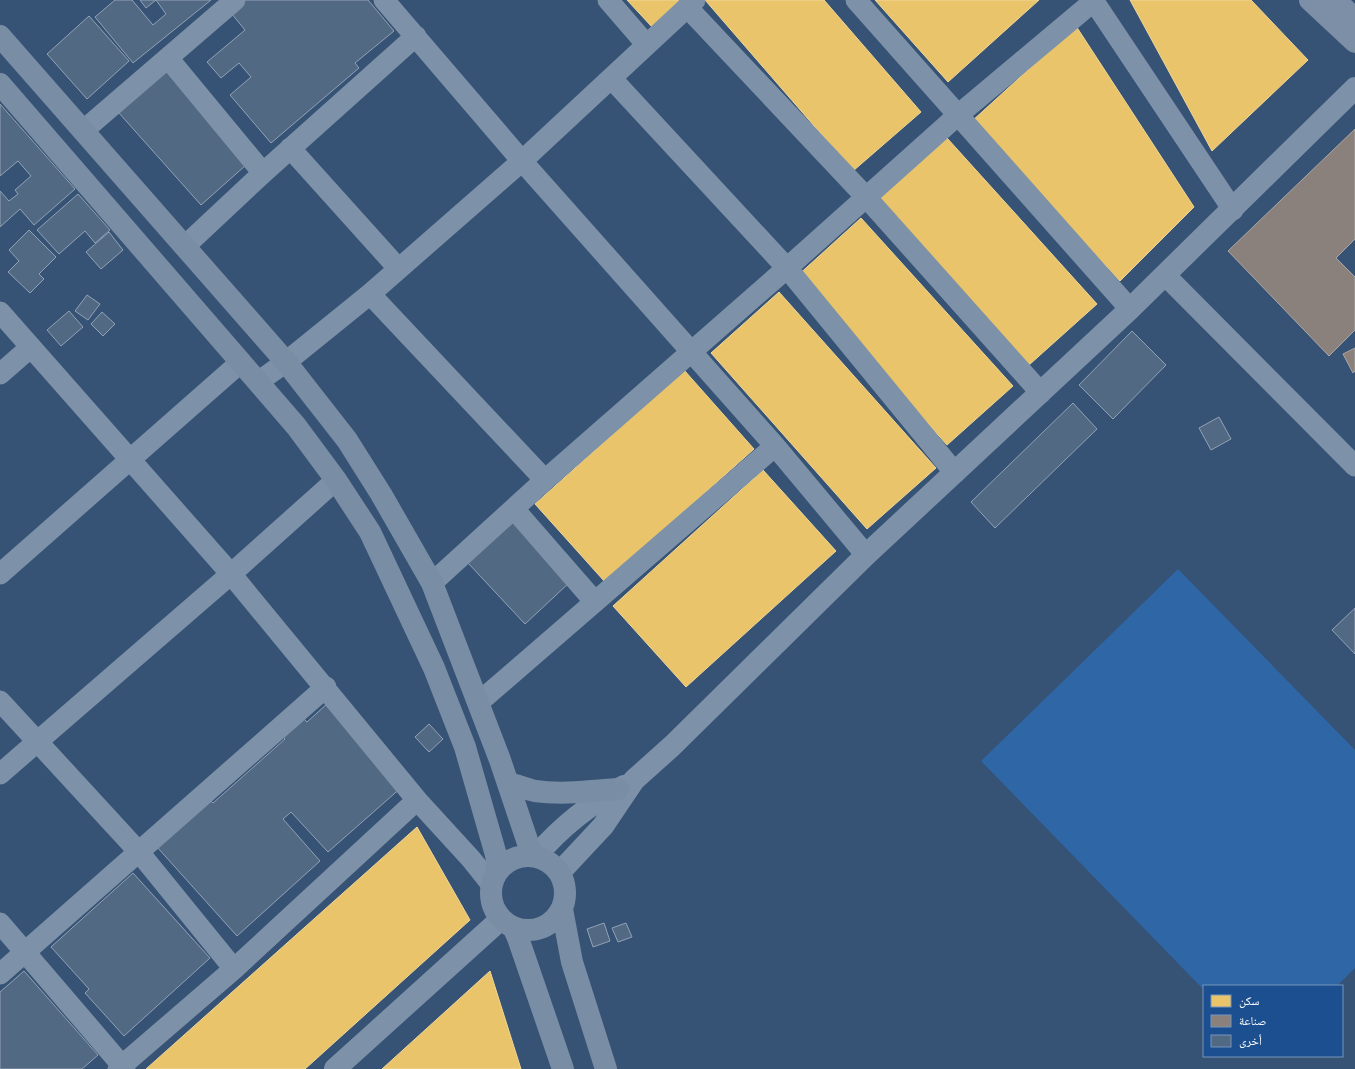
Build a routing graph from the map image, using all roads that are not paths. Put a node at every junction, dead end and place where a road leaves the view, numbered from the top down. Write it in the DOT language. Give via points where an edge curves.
graph roads {
  1 [pos="235,0"];
  2 [pos="384,0"];
  3 [pos="608,0"];
  4 [pos="856,0"];
  5 [pos="1093,0"];
  6 [pos="1310,0"];
  7 [pos="1335,0"];
  8 [pos="691,3"];
  9 [pos="1355,19"];
  10 [pos="0,36"];
  11 [pos="416,36"];
  12 [pos="1355,42"];
  13 [pos="646,44"];
  14 [pos="168,58"];
  15 [pos="611,78"];
  16 [pos="0,84"];
  17 [pos="1355,88"];
  18 [pos="958,115"];
  19 [pos="84,130"];
  20 [pos="290,148"];
  21 [pos="522,161"];
  22 [pos="263,173"];
  23 [pos="866,197"];
  24 [pos="1233,210"];
  25 [pos="185,246"];
  26 [pos="398,268"];
  27 [pos="787,268"];
  28 [pos="1165,275"];
  29 [pos="370,294"];
  30 [pos="1130,309"];
  31 [pos="0,312"];
  32 [pos="31,347"];
  33 [pos="691,352"];
  34 [pos="241,362"];
  35 [pos="286,362"];
  36 [pos="0,374"];
  37 [pos="258,382"];
  38 [pos="1041,392"];
  39 [pos="775,446"];
  40 [pos="130,460"];
  41 [pos="1355,466"];
  42 [pos="955,472"];
  43 [pos="336,480"];
  44 [pos="545,480"];
  45 [pos="514,509"];
  46 [pos="866,555"];
  47 [pos="0,574"];
  48 [pos="232,574"];
  49 [pos="432,583"];
  50 [pos="595,602"];
  51 [pos="326,687"];
  52 [pos="0,701"];
  53 [pos="478,703"];
  54 [pos="38,742"];
  55 [pos="0,774"];
  56 [pos="508,783"];
  57 [pos="626,785"];
  58 [pos="417,800"];
  59 [pos="139,852"];
  60 [pos="534,856"];
  61 [pos="560,872"];
  62 [pos="495,877"];
  63 [pos="562,909"];
  64 [pos="507,923"];
  65 [pos="0,924"];
  66 [pos="25,952"];
  67 [pos="234,968"];
  68 [pos="0,974"];
  69 [pos="122,1068"];
  70 [pos="335,1069"];
  71 [pos="563,1069"];
  72 [pos="606,1069"];
  1 -- 14 [label="street"];
  2 -- 11 [label="street"];
  3 -- 13 [label="street"];
  4 -- 18 [label="street"];
  5 -- 18 [label="street"];
  5 -- 24 [label="street"];
  6 -- 12 [label="main road"];
  7 -- 9 [label="main road"];
  8 -- 13 [label="street"];
  8 -- 23 [label="street"];
  10 -- 19 [label="main road"];
  11 -- 20 [label="street"];
  11 -- 21 [label="street"];
  13 -- 15 [label="street"];
  14 -- 19 [label="street"];
  14 -- 22 [label="street"];
  15 -- 21 [label="street"];
  15 -- 27 [label="street"];
  16 -- 34 [label="main road"];
  17 -- 24 [label="street"];
  18 -- 23 [label="street"];
  18 -- 30 [label="street"];
  19 -- 25 [label="main road"];
  20 -- 22 [label="street"];
  20 -- 26 [label="street"];
  21 -- 26 [label="street"];
  21 -- 33 [label="street"];
  22 -- 25 [label="street"];
  23 -- 27 [label="street"];
  23 -- 38 [label="street"];
  24 -- 28 [label="street"];
  25 -- 35 [label="main road"];
  26 -- 29 [label="street"];
  27 -- 33 [label="street"];
  27 -- 42 [label="street"];
  28 -- 30 [label="street"];
  28 -- 41 [label="street"];
  29 -- 35 [label="street"];
  29 -- 44 [label="street"];
  30 -- 38 [label="street"];
  31 -- 32 [label="street"];
  32 -- 36 [label="street"];
  32 -- 40 [label="street"];
  33 -- 39 [label="street"];
  33 -- 44 [label="street"];
  34 -- 37 [label="main road"];
  34 -- 40 [label="street"];
  35 -- 37 [label="street"];
  35 -- 49 [label="main road" via="348,440"];
  37 -- 43 [label="main road" via="296,426"];
  38 -- 42 [label="street"];
  39 -- 46 [label="street"];
  39 -- 50 [label="street"];
  40 -- 47 [label="street"];
  40 -- 48 [label="street"];
  42 -- 46 [label="street"];
  43 -- 48 [label="street"];
  43 -- 62 [label="main road" via="370,532 434,668 465,747 496,855"];
  44 -- 45 [label="street"];
  45 -- 49 [label="street"];
  45 -- 50 [label="street"];
  46 -- 57 [label="street" via="672,746"];
  48 -- 51 [label="street"];
  48 -- 54 [label="street"];
  49 -- 53 [label="main road"];
  50 -- 53 [label="street"];
  51 -- 58 [label="street"];
  51 -- 59 [label="street"];
  52 -- 54 [label="street"];
  53 -- 56 [label="main road"];
  54 -- 55 [label="street"];
  54 -- 59 [label="street"];
  56 -- 57 [label="main road" via="535,791 556,792"];
  56 -- 60 [label="main road"];
  57 -- 60 [label="street" via="578,816"];
  57 -- 61 [label="street" via="603,826"];
  58 -- 62 [label="street" via="471,859"];
  58 -- 67 [label="street"];
  59 -- 66 [label="street"];
  59 -- 67 [label="street"];
  60 -- 61 [label="main road" via="549,862"];
  60 -- 62 [label="main road" via="513,858"];
  61 -- 63 [label="main road" via="565,884 566,897"];
  62 -- 64 [label="main road" via="492,903"];
  63 -- 64 [label="main road" via="553,921 541,928 527,930"];
  63 -- 72 [label="main road" via="572,962"];
  64 -- 70 [label="street"];
  64 -- 71 [label="main road" via="518,938"];
  65 -- 66 [label="street"];
  66 -- 68 [label="street"];
  66 -- 69 [label="street"];
  67 -- 69 [label="street"];
}
